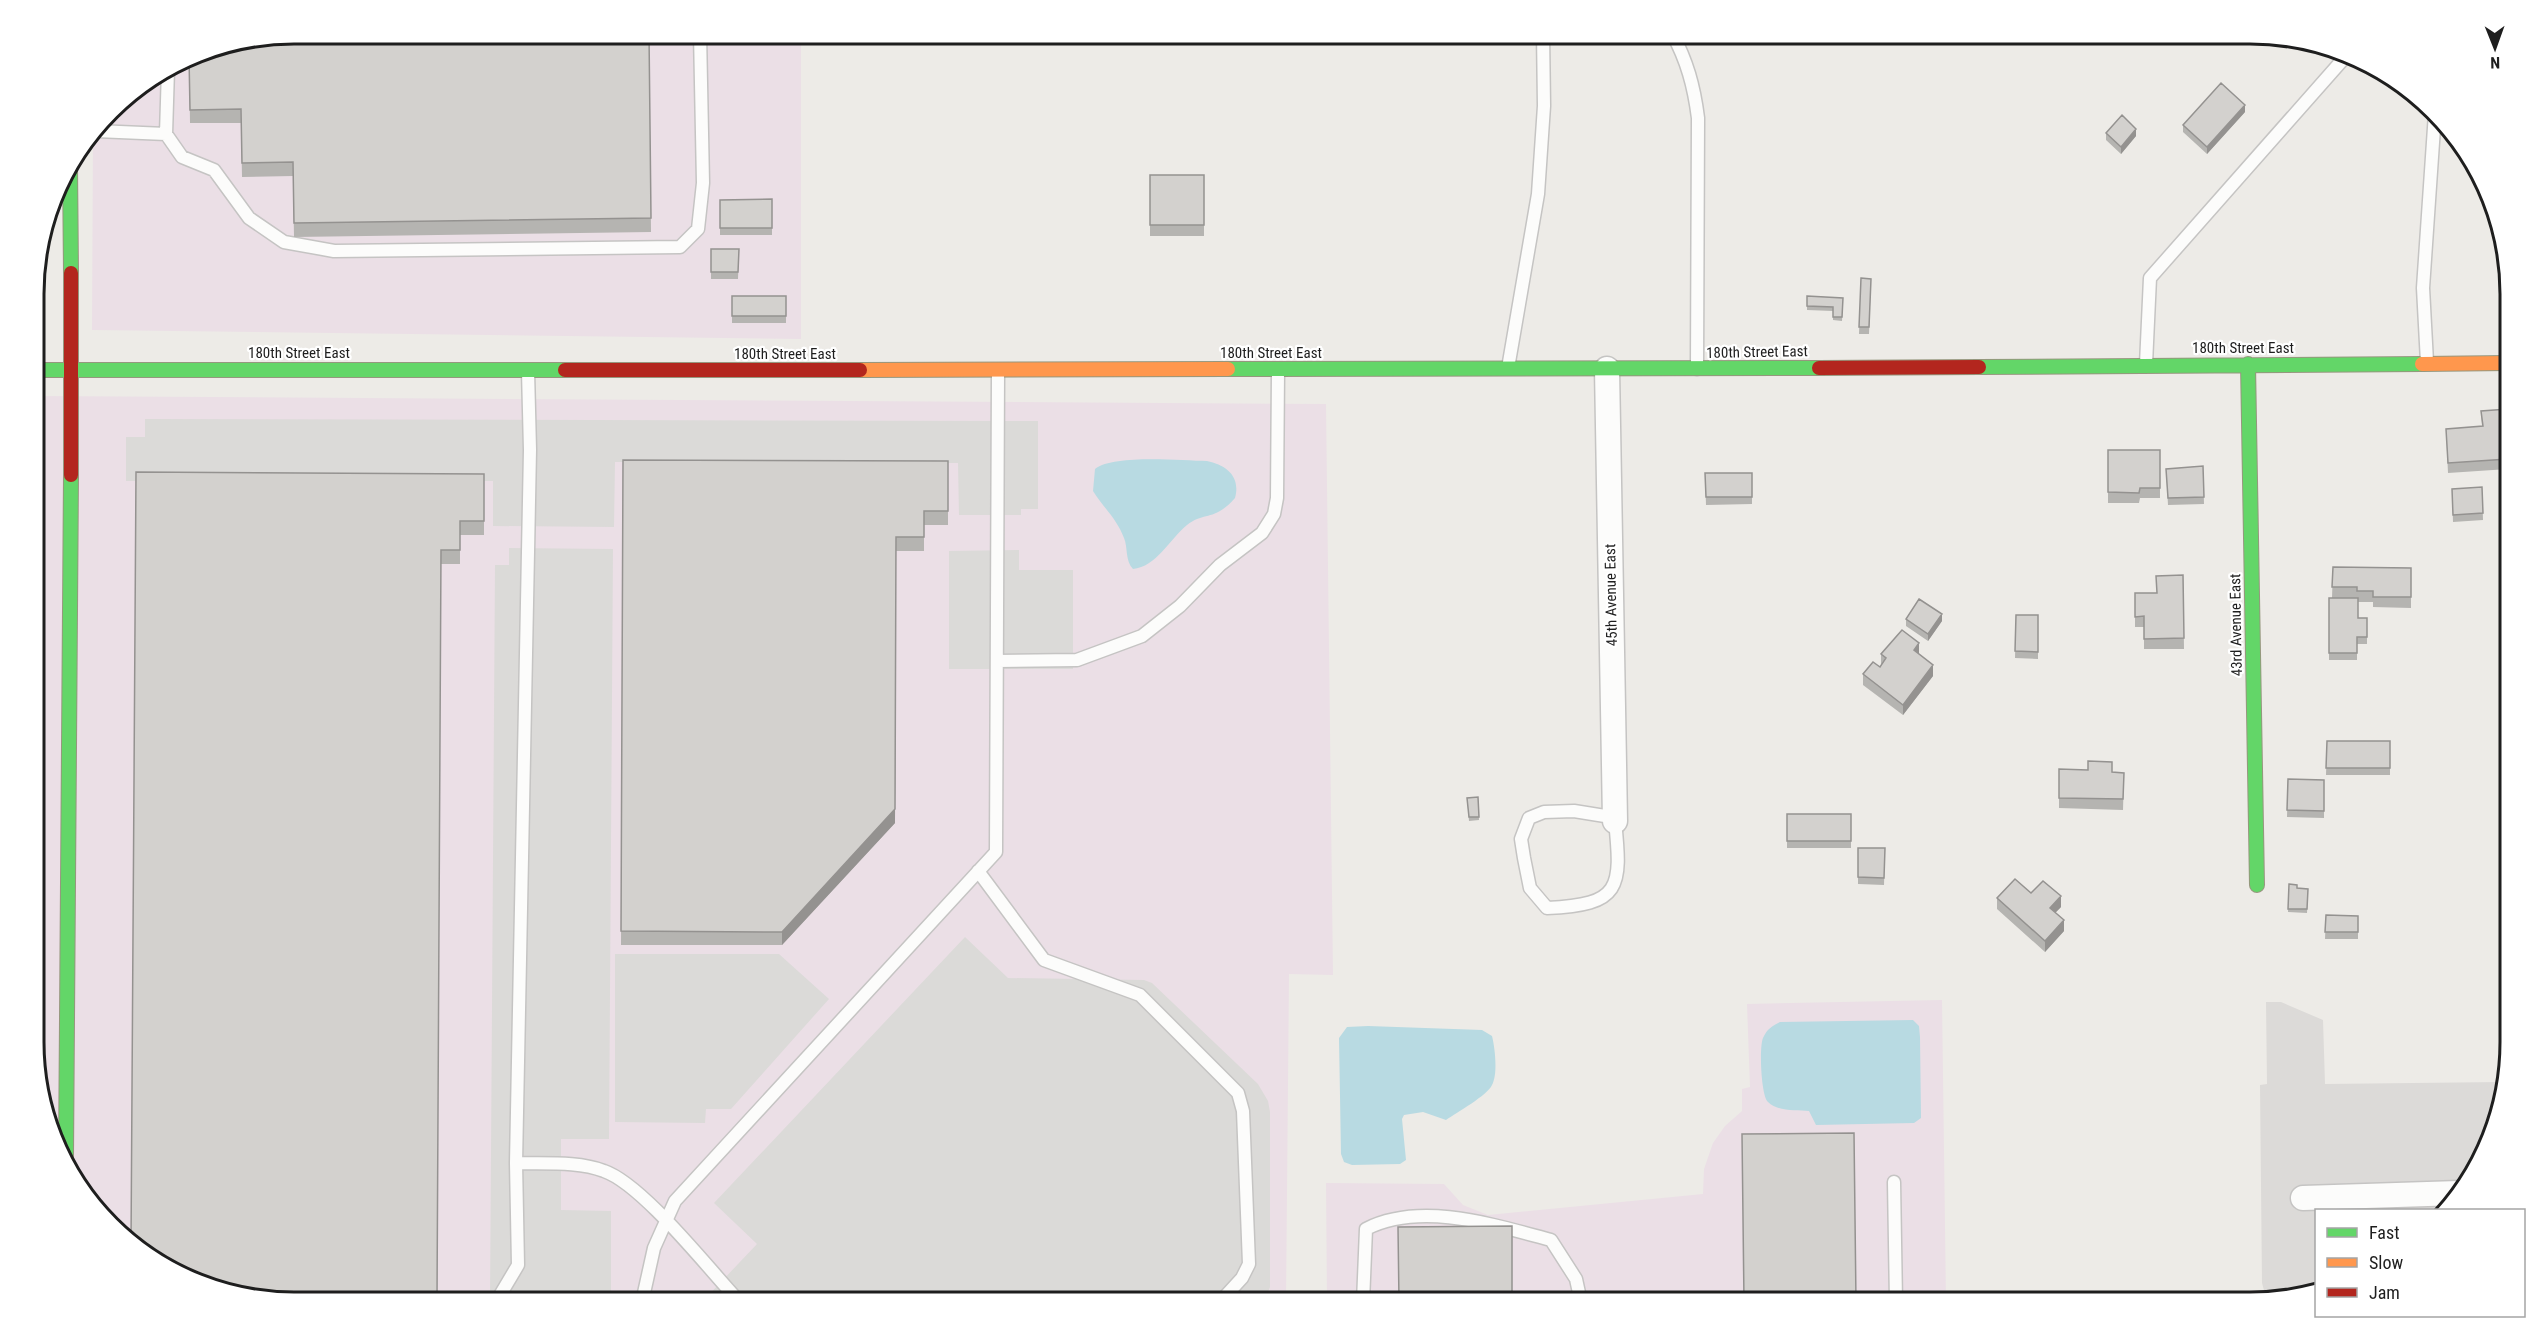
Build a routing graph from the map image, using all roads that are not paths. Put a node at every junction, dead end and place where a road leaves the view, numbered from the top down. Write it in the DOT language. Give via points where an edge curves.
graph roads {
  1 [pos="700,44"];
  2 [pos="1543,44"];
  3 [pos="1678,44"];
  4 [pos="2342,61"];
  5 [pos="168,77"];
  6 [pos="2434,125"];
  7 [pos="103,131"];
  8 [pos="166,134"];
  9 [pos="70,181"];
  10 [pos="2427,363"];
  11 [pos="2500,363"];
  12 [pos="2248,364"];
  13 [pos="2146,365"];
  14 [pos="1507,369"];
  15 [pos="1608,369"];
  16 [pos="1697,369"];
  17 [pos="44,370"];
  18 [pos="73,370"];
  19 [pos="528,370"];
  20 [pos="1278,370"];
  21 [pos="998,371"];
  22 [pos="997,661"];
  23 [pos="1615,821"];
  24 [pos="978,871"];
  25 [pos="2257,885"];
  26 [pos="66,1146"];
  27 [pos="516,1163"];
  28 [pos="1894,1182"];
  29 [pos="2303,1198"];
  30 [pos="2445,1198"];
  31 [pos="665,1220"];
  32 [pos="502,1292"];
  33 [pos="643,1292"];
  34 [pos="731,1292"];
  35 [pos="1229,1292"];
  36 [pos="1363,1292"];
  37 [pos="1579,1292"];
  38 [pos="1896,1292"];
  1 -- 8 [label="lane" via="703,183 699,229 680,247 334,251 284,242 249,218 214,170 182,157"];
  2 -- 14 [label="lane" via="1538,194"];
  3 -- 16 [label="lane" via="1695,89 1698,118"];
  4 -- 13 [label="lane" via="2150,278"];
  5 -- 8 [label="lane"];
  6 -- 10 [label="lane" via="2423,288"];
  7 -- 8 [label="lane"];
  9 -- 18 [label="street"];
  10 -- 11 [label="street, 180th Street East"];
  10 -- 12 [label="street, 180th Street East"];
  12 -- 13 [label="street, 180th Street East"];
  12 -- 25 [label="street, 43rd Avenue East"];
  13 -- 16 [label="street, 180th Street East"];
  14 -- 15 [label="street, 180th Street East"];
  14 -- 20 [label="street, 180th Street East"];
  15 -- 16 [label="street, 180th Street East"];
  15 -- 23 [label="street, 45th Avenue East"];
  17 -- 18 [label="street, 180th Street East"];
  18 -- 19 [label="street, 180th Street East"];
  18 -- 26 [label="street"];
  19 -- 21 [label="street, 180th Street East"];
  19 -- 27 [label="lane" via="530,450"];
  20 -- 21 [label="street, 180th Street East"];
  20 -- 22 [label="lane" via="1277,498 1274,514 1262,534 1220,565 1180,606 1142,636 1077,660"];
  21 -- 22 [label="lane"];
  22 -- 24 [label="lane" via="996,852"];
  23 -- 23 [label="lane" via="1619,866 1615,885 1603,898 1590,904 1547,908 1541,904 1530,888 1521,839 1529,818 1574,811"];
  24 -- 31 [label="lane" via="687,1188"];
  24 -- 35 [label="lane" via="1044,960 1140,995 1238,1093 1243,1111 1249,1264"];
  27 -- 31 [label="lane" via="605,1171 620,1178"];
  27 -- 32 [label="lane" via="518,1265"];
  28 -- 38 [label="lane"];
  29 -- 30 [label="street"];
  31 -- 33 [label="lane"];
  31 -- 34 [label="lane"];
  36 -- 37 [label="lane" via="1366,1229 1382,1220 1428,1216 1499,1226 1551,1240 1576,1279"];
}
